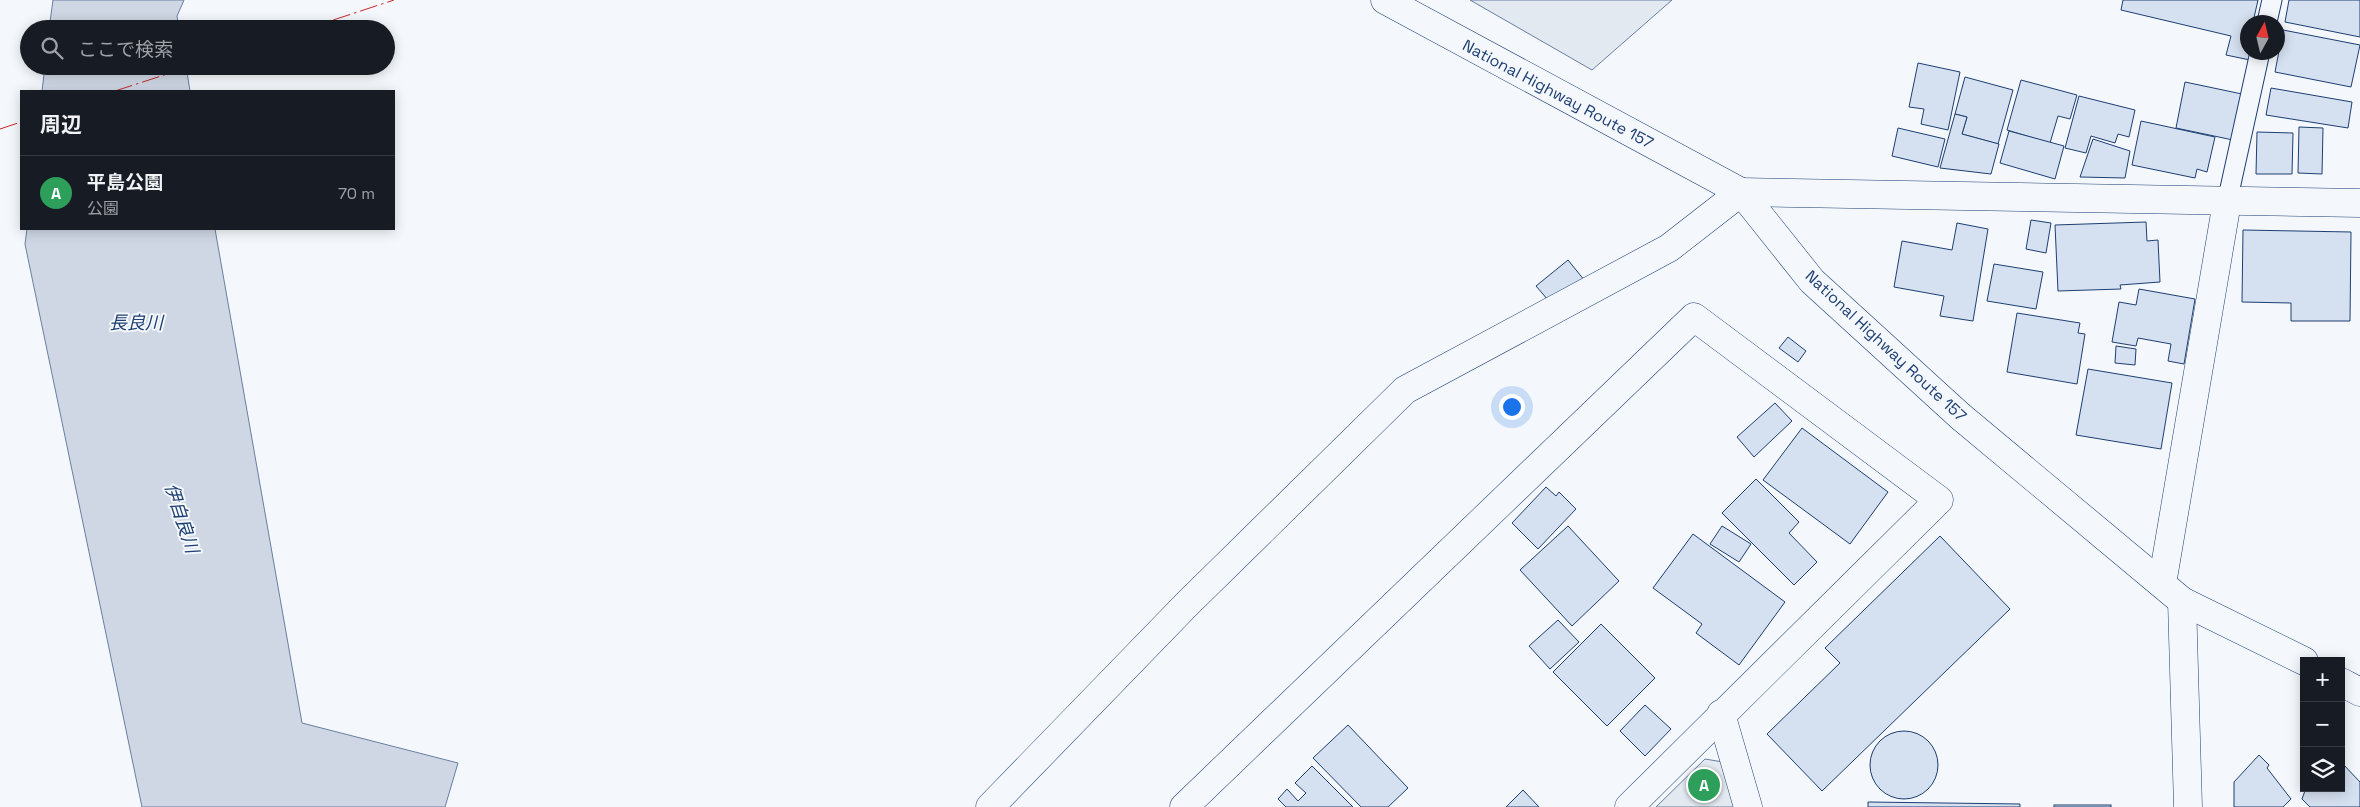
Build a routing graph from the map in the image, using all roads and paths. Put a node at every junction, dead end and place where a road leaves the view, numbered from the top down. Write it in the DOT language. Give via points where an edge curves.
graph roads {
  1 [pos="1385,0"];
  2 [pos="2272,0"];
  3 [pos="2269,15"];
  4 [pos="2258,60"];
  5 [pos="1742,192"];
  6 [pos="2227,202"];
  7 [pos="2360,203"];
  8 [pos="2162,584"];
  9 [pos="2182,602"];
  10 [pos="2300,659"];
  11 [pos="2345,684"];
  12 [pos="2360,692"];
  13 [pos="1721,714"];
  14 [pos="990,807"];
  15 [pos="1184,807"];
  16 [pos="1628,807"];
  17 [pos="1748,807"];
  18 [pos="2188,807"];
  1 -- 5 [label="main road, National Highway Route 157"];
  2 -- 3 [label="lane"];
  4 -- 6 [label="lane"];
  5 -- 6 [label="main road"];
  5 -- 8 [label="main road, National Highway Route 157" via="1812,281 1960,416"];
  5 -- 14 [label="main road" via="1670,248 1405,390 1187,604"];
  6 -- 7 [label="main road"];
  6 -- 8 [label="main road"];
  8 -- 9 [label="main road, National Highway Route 157"];
  9 -- 10 [label="main road, National Highway Route 157"];
  9 -- 18 [label="main road"];
  11 -- 12 [label="main road"];
  13 -- 15 [label="main road" via="1940,500 1694,317"];
  13 -- 16 [label="main road"];
  13 -- 17 [label="main road"];
}
